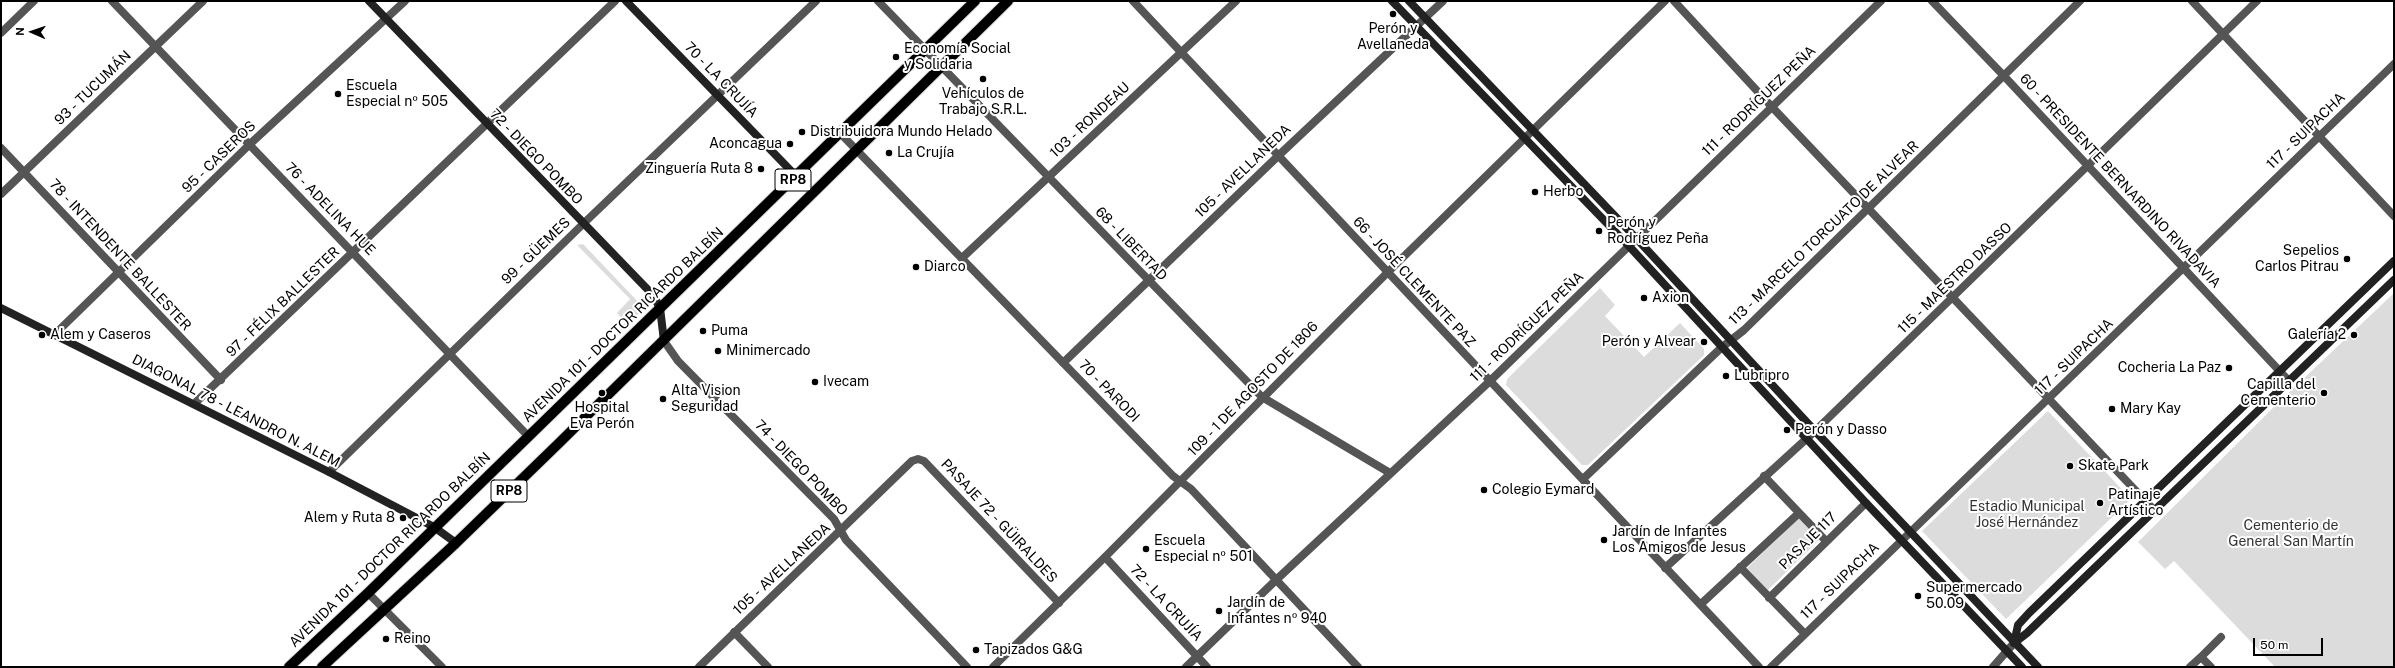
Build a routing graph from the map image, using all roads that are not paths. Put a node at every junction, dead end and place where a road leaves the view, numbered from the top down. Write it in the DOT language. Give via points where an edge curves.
graph roads {
  1 [pos="34,1"];
  2 [pos="112,1"];
  3 [pos="204,1"];
  4 [pos="369,1"];
  5 [pos="405,1"];
  6 [pos="615,1"];
  7 [pos="626,1"];
  8 [pos="816,1"];
  9 [pos="878,1"];
  10 [pos="975,1"];
  11 [pos="1008,1"];
  12 [pos="1133,1"];
  13 [pos="1236,1"];
  14 [pos="1392,1"];
  15 [pos="1409,1"];
  16 [pos="1443,1"];
  17 [pos="1665,1"];
  18 [pos="1674,1"];
  19 [pos="1881,1"];
  20 [pos="1932,1"];
  21 [pos="2080,1"];
  22 [pos="2192,1"];
  23 [pos="2257,1"];
  24 [pos="1425,18"];
  25 [pos="386,19"];
  26 [pos="1416,27"];
  27 [pos="1,33"];
  28 [pos="2222,34"];
  29 [pos="155,46"];
  30 [pos="925,50"];
  31 [pos="1182,52"];
  32 [pos="2394,64"];
  33 [pos="940,66"];
  34 [pos="2004,76"];
  35 [pos="717,95"];
  36 [pos="1772,107"];
  37 [pos="487,124"];
  38 [pos="1533,131"];
  39 [pos="840,133"];
  40 [pos="2320,135"];
  41 [pos="1525,140"];
  42 [pos="250,144"];
  43 [pos="1,148"];
  44 [pos="857,149"];
  45 [pos="1278,156"];
  46 [pos="2089,167"];
  47 [pos="24,172"];
  48 [pos="796,176"];
  49 [pos="1049,176"];
  50 [pos="1,194"];
  51 [pos="1868,208"];
  52 [pos="2394,216"];
  53 [pos="583,224"];
  54 [pos="1636,238"];
  55 [pos="1628,245"];
  56 [pos="353,252"];
  57 [pos="962,258"];
  58 [pos="2394,260"];
  59 [pos="2183,269"];
  60 [pos="1388,272"];
  61 [pos="119,273"];
  62 [pos="2394,280"];
  63 [pos="1148,281"];
  64 [pos="1953,297"];
  65 [pos="1,308"];
  66 [pos="660,308"];
  67 [pos="54,335"];
  68 [pos="1730,340"];
  69 [pos="664,341"];
  70 [pos="1721,348"];
  71 [pos="450,353"];
  72 [pos="1063,363"];
  73 [pos="2280,371"];
  74 [pos="221,380"];
  75 [pos="2288,380"];
  76 [pos="1490,382"];
  77 [pos="1262,397"];
  78 [pos="2049,400"];
  79 [pos="194,404"];
  80 [pos="1814,431"];
  81 [pos="528,436"];
  82 [pos="1806,438"];
  83 [pos="918,459"];
  84 [pos="329,472"];
  85 [pos="1390,473"];
  86 [pos="1764,476"];
  87 [pos="1582,479"];
  88 [pos="1181,481"];
  89 [pos="2145,500"];
  90 [pos="1866,503"];
  91 [pos="2154,510"];
  92 [pos="1799,513"];
  93 [pos="434,527"];
  94 [pos="842,531"];
  95 [pos="1910,532"];
  96 [pos="1901,540"];
  97 [pos="1826,541"];
  98 [pos="456,543"];
  99 [pos="1106,557"];
  100 [pos="1740,567"];
  101 [pos="1665,568"];
  102 [pos="1276,580"];
  103 [pos="368,593"];
  104 [pos="1769,598"];
  105 [pos="1059,603"];
  106 [pos="1701,604"];
  107 [pos="385,608"];
  108 [pos="734,632"];
  109 [pos="1805,634"];
  110 [pos="2221,637"];
  111 [pos="2014,642"];
  112 [pos="2008,652"];
  113 [pos="1197,657"];
  114 [pos="2201,657"];
  115 [pos="289,667"];
  116 [pos="322,667"];
  117 [pos="442,667"];
  118 [pos="699,667"];
  119 [pos="768,667"];
  120 [pos="967,667"];
  121 [pos="993,667"];
  122 [pos="1186,667"];
  123 [pos="1207,667"];
  124 [pos="1358,667"];
  125 [pos="1759,667"];
  126 [pos="1771,667"];
  127 [pos="1993,667"];
  128 [pos="2022,667"];
  129 [pos="2038,667"];
  130 [pos="2190,667"];
  131 [pos="2211,667"];
  1 -- 27 [label="street"];
  2 -- 29 [label="street, 76 - ADELINA HUE"];
  3 -- 29 [label="street, 93 - TUCUMÁN"];
  4 -- 25 [label="main road, 72 - DIEGO POMBO"];
  5 -- 25 [label="street, 95 - CASEROS"];
  6 -- 37 [label="street, 97 - FÉLIX BALLESTER"];
  7 -- 35 [label="main road, 70 - LA CRUJÍA"];
  8 -- 35 [label="street, 99 - GÜEMES"];
  9 -- 30 [label="street, 68 - LIBERTAD"];
  10 -- 30 [label="main road, AVENIDA 101 - DOCTOR RICARDO BALBÍN / RP8"];
  11 -- 33 [label="main road, RP8"];
  12 -- 31 [label="street, 66 - JOSÉ CLEMENTE PAZ"];
  13 -- 31 [label="street, 103 - RONDEAU"];
  14 -- 26 [label="main road"];
  15 -- 24 [label="main road"];
  16 -- 24 [label="street, 105 - AVELLANEDA"];
  17 -- 38 [label="street, 109 - 1 DE AGOSTO DE 1806"];
  18 -- 36 [label="street"];
  19 -- 36 [label="street, 111 - RODRÍGUEZ PEÑA"];
  20 -- 34 [label="street, 60 - PRESIDENTE BERNARDINO RIVADAVIA"];
  21 -- 34 [label="street, 113 - MARCELO TORCUATO DE ALVEAR"];
  22 -- 28 [label="street"];
  23 -- 28 [label="street, 115 - MAESTRO DASSO"];
  24 -- 26 [label="street, 105 - AVELLANEDA"];
  24 -- 38 [label="main road"];
  25 -- 37 [label="main road, 72 - DIEGO POMBO"];
  25 -- 42 [label="street, 95 - CASEROS"];
  26 -- 41 [label="main road"];
  26 -- 45 [label="street, 105 - AVELLANEDA"];
  28 -- 40 [label="street"];
  28 -- 46 [label="street, 115 - MAESTRO DASSO"];
  29 -- 42 [label="street, 76 - ADELINA HUE"];
  29 -- 47 [label="street, 93 - TUCUMÁN"];
  30 -- 33 [label="street, 68 - LIBERTAD"];
  30 -- 39 [label="main road, AVENIDA 101 - DOCTOR RICARDO BALBÍN / RP8"];
  31 -- 45 [label="street, 66 - JOSÉ CLEMENTE PAZ"];
  31 -- 49 [label="street, 103 - RONDEAU"];
  32 -- 40 [label="street, 117 - SUIPACHA"];
  33 -- 44 [label="main road, RP8"];
  33 -- 49 [label="street, 68 - LIBERTAD"];
  34 -- 46 [label="street, 60 - PRESIDENTE BERNARDINO RIVADAVIA"];
  34 -- 51 [label="street, 113 - MARCELO TORCUATO DE ALVEAR"];
  35 -- 48 [label="main road, 70 - LA CRUJÍA"];
  35 -- 53 [label="street, 99 - GÜEMES"];
  36 -- 51 [label="street"];
  36 -- 54 [label="street, 111 - RODRÍGUEZ PEÑA"];
  37 -- 53 [label="main road, 72 - DIEGO POMBO"];
  37 -- 56 [label="street, 97 - FÉLIX BALLESTER"];
  38 -- 41 [label="street, 109 - 1 DE AGOSTO DE 1806"];
  38 -- 54 [label="main road"];
  39 -- 44 [label="street, 70 - PARODI"];
  39 -- 48 [label="main road, AVENIDA 101 - DOCTOR RICARDO BALBÍN / RP8"];
  40 -- 52 [label="street"];
  40 -- 59 [label="street, 117 - SUIPACHA"];
  41 -- 55 [label="main road"];
  41 -- 60 [label="street, 109 - 1 DE AGOSTO DE 1806"];
  42 -- 56 [label="street, 76 - ADELINA HUE"];
  42 -- 61 [label="street, 95 - CASEROS"];
  43 -- 47 [label="street, 78 - INTENDENTE BALLESTER"];
  44 -- 57 [label="street, 70 - PARODI"];
  44 -- 69 [label="main road, RP8" via="715,287"];
  45 -- 60 [label="street, 66 - JOSÉ CLEMENTE PAZ"];
  45 -- 63 [label="street, 105 - AVELLANEDA"];
  46 -- 59 [label="street, 60 - PRESIDENTE BERNARDINO RIVADAVIA"];
  46 -- 64 [label="street, 115 - MAESTRO DASSO"];
  47 -- 50 [label="street, 93 - TUCUMÁN"];
  47 -- 61 [label="street, 78 - INTENDENTE BALLESTER"];
  48 -- 66 [label="main road, AVENIDA 101 - DOCTOR RICARDO BALBÍN / RP8"];
  49 -- 57 [label="street, 103 - RONDEAU"];
  49 -- 63 [label="street, 68 - LIBERTAD"];
  51 -- 64 [label="street"];
  51 -- 68 [label="street, 113 - MARCELO TORCUATO DE ALVEAR" via="1744,330"];
  53 -- 66 [label="main road, 72 - DIEGO POMBO" via="653,295"];
  53 -- 71 [label="street, 99 - GÜEMES"];
  54 -- 55 [label="street, 111 - RODRÍGUEZ PEÑA"];
  54 -- 68 [label="main road"];
  55 -- 70 [label="main road"];
  55 -- 76 [label="street, 111 - RODRÍGUEZ PEÑA"];
  56 -- 71 [label="street, 76 - ADELINA HUE"];
  56 -- 74 [label="street, 97 - FÉLIX BALLESTER"];
  57 -- 72 [label="street, 70 - PARODI"];
  58 -- 73 [label="main road"];
  59 -- 73 [label="street, 60 - PRESIDENTE BERNARDINO RIVADAVIA"];
  59 -- 78 [label="street, 117 - SUIPACHA"];
  60 -- 76 [label="street, 66 - JOSÉ CLEMENTE PAZ"];
  60 -- 77 [label="street, 109 - 1 DE AGOSTO DE 1806"];
  61 -- 67 [label="street, 95 - CASEROS"];
  61 -- 74 [label="street, 78 - INTENDENTE BALLESTER"];
  62 -- 75 [label="main road"];
  63 -- 72 [label="street, 105 - AVELLANEDA"];
  63 -- 77 [label="street, 68 - LIBERTAD"];
  64 -- 78 [label="street"];
  64 -- 80 [label="street, 115 - MAESTRO DASSO"];
  65 -- 67 [label="main road, DIAGONAL 78 - LEANDRO N. ALEM"];
  66 -- 69 [label="main road, 72 - DIEGO POMBO"];
  66 -- 81 [label="main road, AVENIDA 101 - DOCTOR RICARDO BALBÍN / RP8"];
  67 -- 79 [label="main road, DIAGONAL 78 - LEANDRO N. ALEM"];
  68 -- 70 [label="street, 113 - MARCELO TORCUATO DE ALVEAR"];
  68 -- 80 [label="main road"];
  69 -- 94 [label="street, 74 - DIEGO POMBO" via="678,361 834,519"];
  69 -- 98 [label="main road, RP8"];
  70 -- 82 [label="main road"];
  70 -- 87 [label="street, 113 - MARCELO TORCUATO DE ALVEAR"];
  71 -- 81 [label="street, 76 - ADELINA HUE"];
  71 -- 84 [label="street, 99 - GÜEMES"];
  72 -- 88 [label="street, 70 - PARODI"];
  73 -- 75 [label="street, 60 - PRESIDENTE BERNARDINO RIVADAVIA"];
  73 -- 89 [label="main road"];
  74 -- 79 [label="street, 97 - FÉLIX BALLESTER"];
  75 -- 91 [label="main road"];
  76 -- 85 [label="street, 111 - RODRÍGUEZ PEÑA"];
  76 -- 87 [label="street, 66 - JOSÉ CLEMENTE PAZ"];
  77 -- 85 [label="street, 68 - LIBERTAD"];
  77 -- 88 [label="street, 109 - 1 DE AGOSTO DE 1806"];
  78 -- 89 [label="street"];
  78 -- 95 [label="street, 117 - SUIPACHA"];
  79 -- 84 [label="main road, DIAGONAL 78 - LEANDRO N. ALEM"];
  80 -- 82 [label="street, 115 - MAESTRO DASSO"];
  80 -- 95 [label="main road"];
  81 -- 93 [label="main road, AVENIDA 101 - DOCTOR RICARDO BALBÍN / RP8"];
  82 -- 86 [label="street, 115 - MAESTRO DASSO"];
  82 -- 90 [label="main road"];
  83 -- 94 [label="street, 105 - AVELLANEDA" via="912,461"];
  83 -- 105 [label="street, PASAJE 72 - GÜIRALDES" via="924,461"];
  84 -- 93 [label="main road, DIAGONAL 78 - LEANDRO N. ALEM"];
  85 -- 102 [label="street, 111 - RODRÍGUEZ PEÑA"];
  86 -- 92 [label="street"];
  86 -- 101 [label="street, 115 - MAESTRO DASSO"];
  87 -- 101 [label="street, 66 - JOSÉ CLEMENTE PAZ"];
  88 -- 99 [label="street, 109 - 1 DE AGOSTO DE 1806"];
  88 -- 102 [label="street, 70 - PARODI"];
  89 -- 91 [label="street"];
  89 -- 111 [label="main road" via="2018,624"];
  90 -- 96 [label="main road"];
  90 -- 97 [label="street, PASAJE 117"];
  91 -- 111 [label="main road" via="2027,633"];
  92 -- 97 [label="street"];
  92 -- 100 [label="street"];
  93 -- 98 [label="main road, DIAGONAL 78 - LEANDRO N. ALEM"];
  93 -- 103 [label="main road, AVENIDA 101 - DOCTOR RICARDO BALBÍN / RP8"];
  94 -- 108 [label="street, 105 - AVELLANEDA"];
  94 -- 120 [label="street, 74 - DIEGO POMBO" via="846,540"];
  95 -- 96 [label="street, 117 - SUIPACHA"];
  95 -- 111 [label="main road"];
  96 -- 109 [label="street, 117 - SUIPACHA"];
  96 -- 112 [label="main road"];
  97 -- 104 [label="street, PASAJE 117"];
  98 -- 107 [label="main road, RP8"];
  99 -- 105 [label="street, 109 - 1 DE AGOSTO DE 1806"];
  99 -- 113 [label="street, 72 - LA CRUJÍA"];
  100 -- 104 [label="street"];
  100 -- 106 [label="street"];
  101 -- 106 [label="street, 66 - JOSÉ CLEMENTE PAZ"];
  102 -- 113 [label="street, 111 - RODRÍGUEZ PEÑA"];
  102 -- 124 [label="street, 70 - PARODI"];
  103 -- 107 [label="street"];
  103 -- 115 [label="main road, AVENIDA 101 - DOCTOR RICARDO BALBÍN / RP8"];
  104 -- 109 [label="street"];
  105 -- 121 [label="street, 109 - 1 DE AGOSTO DE 1806"];
  106 -- 125 [label="street, 66 - JOSÉ CLEMENTE PAZ"];
  107 -- 116 [label="main road, RP8"];
  107 -- 117 [label="street"];
  108 -- 118 [label="street, 105 - AVELLANEDA"];
  108 -- 119 [label="street"];
  109 -- 126 [label="street, 117 - SUIPACHA"];
  110 -- 114 [label="street"];
  111 -- 112 [label="street"];
  111 -- 129 [label="main road"];
  112 -- 127 [label="street"];
  112 -- 128 [label="main road"];
  113 -- 122 [label="street, 111 - RODRÍGUEZ PEÑA"];
  113 -- 123 [label="street, 72 - LA CRUJÍA"];
  114 -- 130 [label="street"];
  114 -- 131 [label="street"];
}
